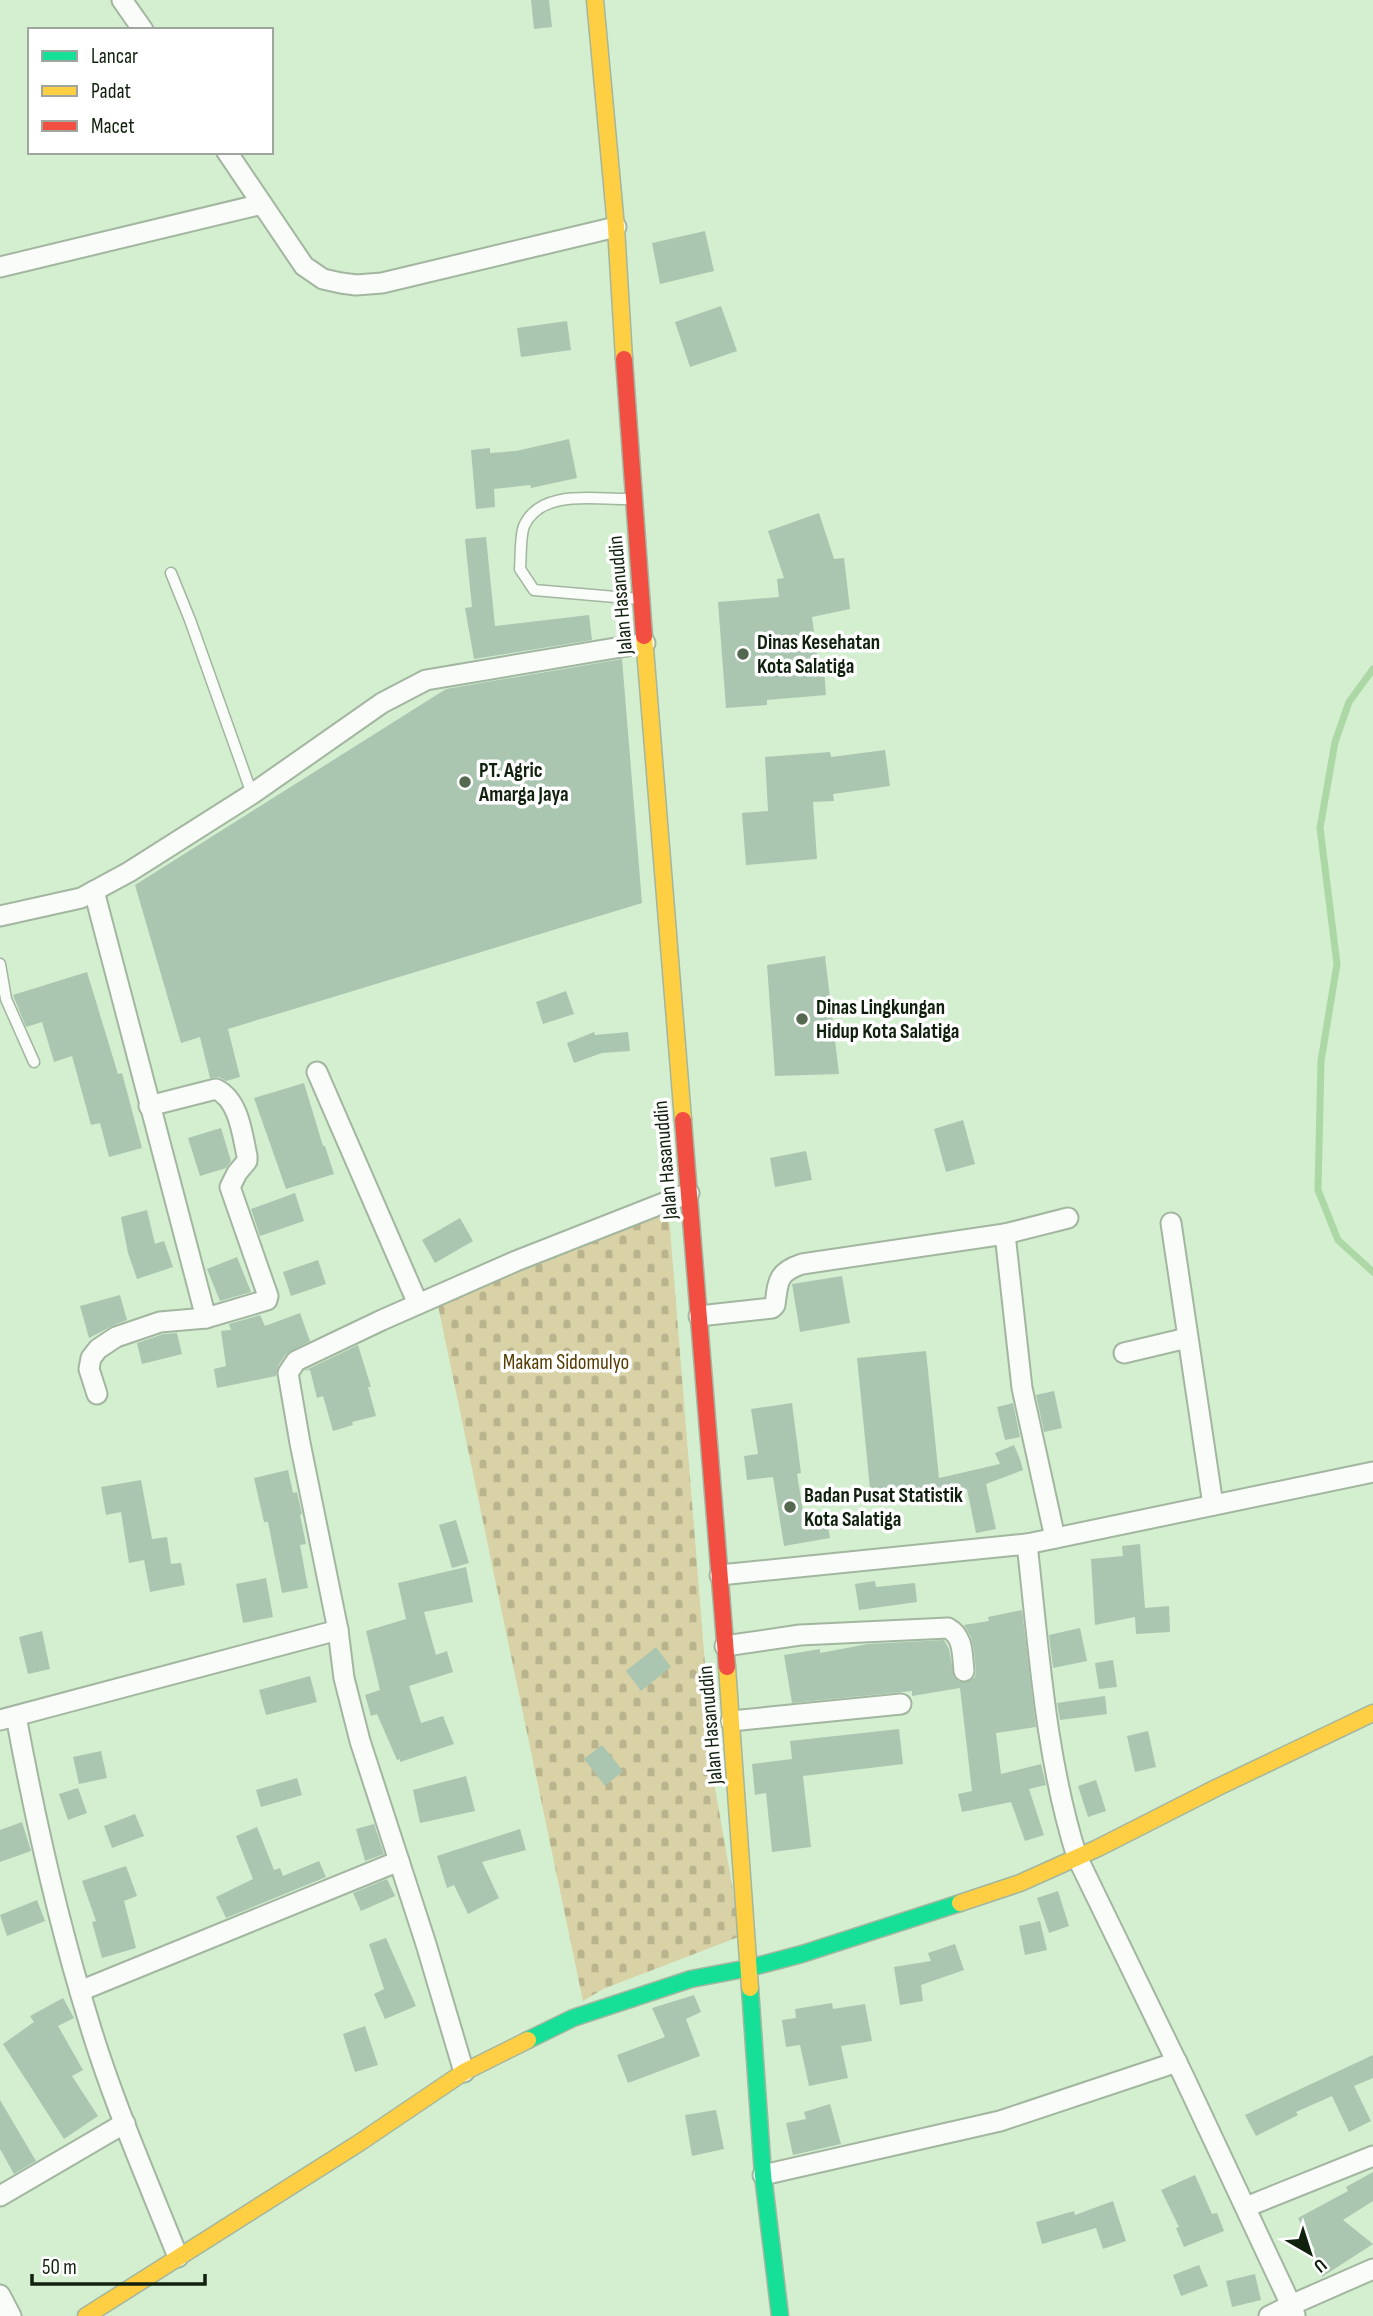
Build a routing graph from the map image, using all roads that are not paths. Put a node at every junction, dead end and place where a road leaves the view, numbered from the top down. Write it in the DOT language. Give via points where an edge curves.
graph roads {
  1 [pos="122,0"];
  2 [pos="595,0"];
  3 [pos="141,28"];
  4 [pos="228,154"];
  5 [pos="262,204"];
  6 [pos="616,227"];
  7 [pos="0,267"];
  8 [pos="633,499"];
  9 [pos="171,573"];
  10 [pos="641,599"];
  11 [pos="645,643"];
  12 [pos="251,794"];
  13 [pos="94,891"];
  14 [pos="0,916"];
  15 [pos="0,964"];
  16 [pos="34,1062"];
  17 [pos="317,1072"];
  18 [pos="149,1106"];
  19 [pos="689,1193"];
  20 [pos="1068,1218"];
  21 [pos="1171,1223"];
  22 [pos="1005,1234"];
  23 [pos="418,1304"];
  24 [pos="699,1316"];
  25 [pos="206,1318"];
  26 [pos="1187,1338"];
  27 [pos="1124,1353"];
  28 [pos="97,1394"];
  29 [pos="1373,1472"];
  30 [pos="1213,1505"];
  31 [pos="1055,1538"];
  32 [pos="1027,1544"];
  33 [pos="720,1574"];
  34 [pos="338,1630"];
  35 [pos="725,1646"];
  36 [pos="964,1671"];
  37 [pos="901,1704"];
  38 [pos="1373,1713"];
  39 [pos="8,1718"];
  40 [pos="732,1721"];
  41 [pos="1077,1857"];
  42 [pos="399,1861"];
  43 [pos="749,1968"];
  44 [pos="80,1991"];
  45 [pos="1177,2063"];
  46 [pos="464,2073"];
  47 [pos="125,2123"];
  48 [pos="1373,2156"];
  49 [pos="763,2175"];
  50 [pos="0,2196"];
  51 [pos="1246,2207"];
  52 [pos="178,2257"];
  53 [pos="1373,2269"];
  54 [pos="0,2295"];
  55 [pos="1293,2310"];
  56 [pos="778,2315"];
  57 [pos="11,2316"];
  58 [pos="86,2316"];
  59 [pos="1269,2316"];
  1 -- 3 [label="street"];
  2 -- 6 [label="main road, Jalan Hasanuddin"];
  4 -- 5 [label="street"];
  5 -- 6 [label="street" via="304,266 323,279 356,285 382,283"];
  5 -- 7 [label="street"];
  6 -- 8 [label="main road, Jalan Hasanuddin"];
  8 -- 10 [label="main road, Jalan Hasanuddin"];
  8 -- 10 [label="lane" via="563,499 539,508 524,526 520,569 534,590"];
  9 -- 12 [label="lane"];
  10 -- 11 [label="main road, Jalan Hasanuddin"];
  11 -- 12 [label="street" via="426,680 382,703"];
  11 -- 19 [label="main road, Jalan Hasanuddin"];
  12 -- 13 [label="street"];
  13 -- 14 [label="street"];
  13 -- 18 [label="street"];
  15 -- 16 [label="lane" via="6,999"];
  17 -- 23 [label="street"];
  18 -- 25 [label="street"];
  18 -- 25 [label="street" via="216,1089 229,1098 236,1113 247,1161 230,1187 268,1296"];
  19 -- 23 [label="street"];
  19 -- 24 [label="main road, Jalan Hasanuddin"];
  20 -- 22 [label="street"];
  21 -- 26 [label="street"];
  22 -- 24 [label="street" via="802,1264 781,1276 772,1308"];
  22 -- 31 [label="street" via="1022,1388"];
  23 -- 34 [label="street" via="296,1361 288,1373"];
  24 -- 33 [label="main road, Jalan Hasanuddin"];
  25 -- 28 [label="street" via="160,1322 116,1337 98,1349 89,1368"];
  26 -- 27 [label="street"];
  26 -- 30 [label="street"];
  29 -- 30 [label="street"];
  30 -- 31 [label="street"];
  31 -- 32 [label="street"];
  32 -- 33 [label="street"];
  32 -- 41 [label="street" via="1047,1725"];
  33 -- 35 [label="main road, Jalan Hasanuddin"];
  34 -- 39 [label="street"];
  34 -- 42 [label="street" via="360,1741"];
  35 -- 36 [label="street" via="800,1636 948,1628 961,1642"];
  35 -- 40 [label="main road, Jalan Hasanuddin"];
  37 -- 40 [label="street"];
  38 -- 41 [label="main road"];
  39 -- 44 [label="street"];
  40 -- 43 [label="main road, Jalan Hasanuddin"];
  41 -- 43 [label="main road" via="1020,1883"];
  41 -- 45 [label="street"];
  42 -- 44 [label="street"];
  42 -- 46 [label="street"];
  43 -- 46 [label="main road" via="691,1979 573,2018"];
  43 -- 49 [label="main road, Jalan Hasanuddin"];
  44 -- 47 [label="street"];
  45 -- 49 [label="street" via="1000,2121"];
  45 -- 51 [label="street"];
  46 -- 52 [label="main road"];
  47 -- 50 [label="street"];
  47 -- 52 [label="street"];
  48 -- 51 [label="street"];
  49 -- 56 [label="main road, Jalan Hasanuddin"];
  51 -- 55 [label="street"];
  52 -- 58 [label="main road"];
  53 -- 55 [label="street"];
  54 -- 57 [label="street"];
  55 -- 59 [label="street"];
}
